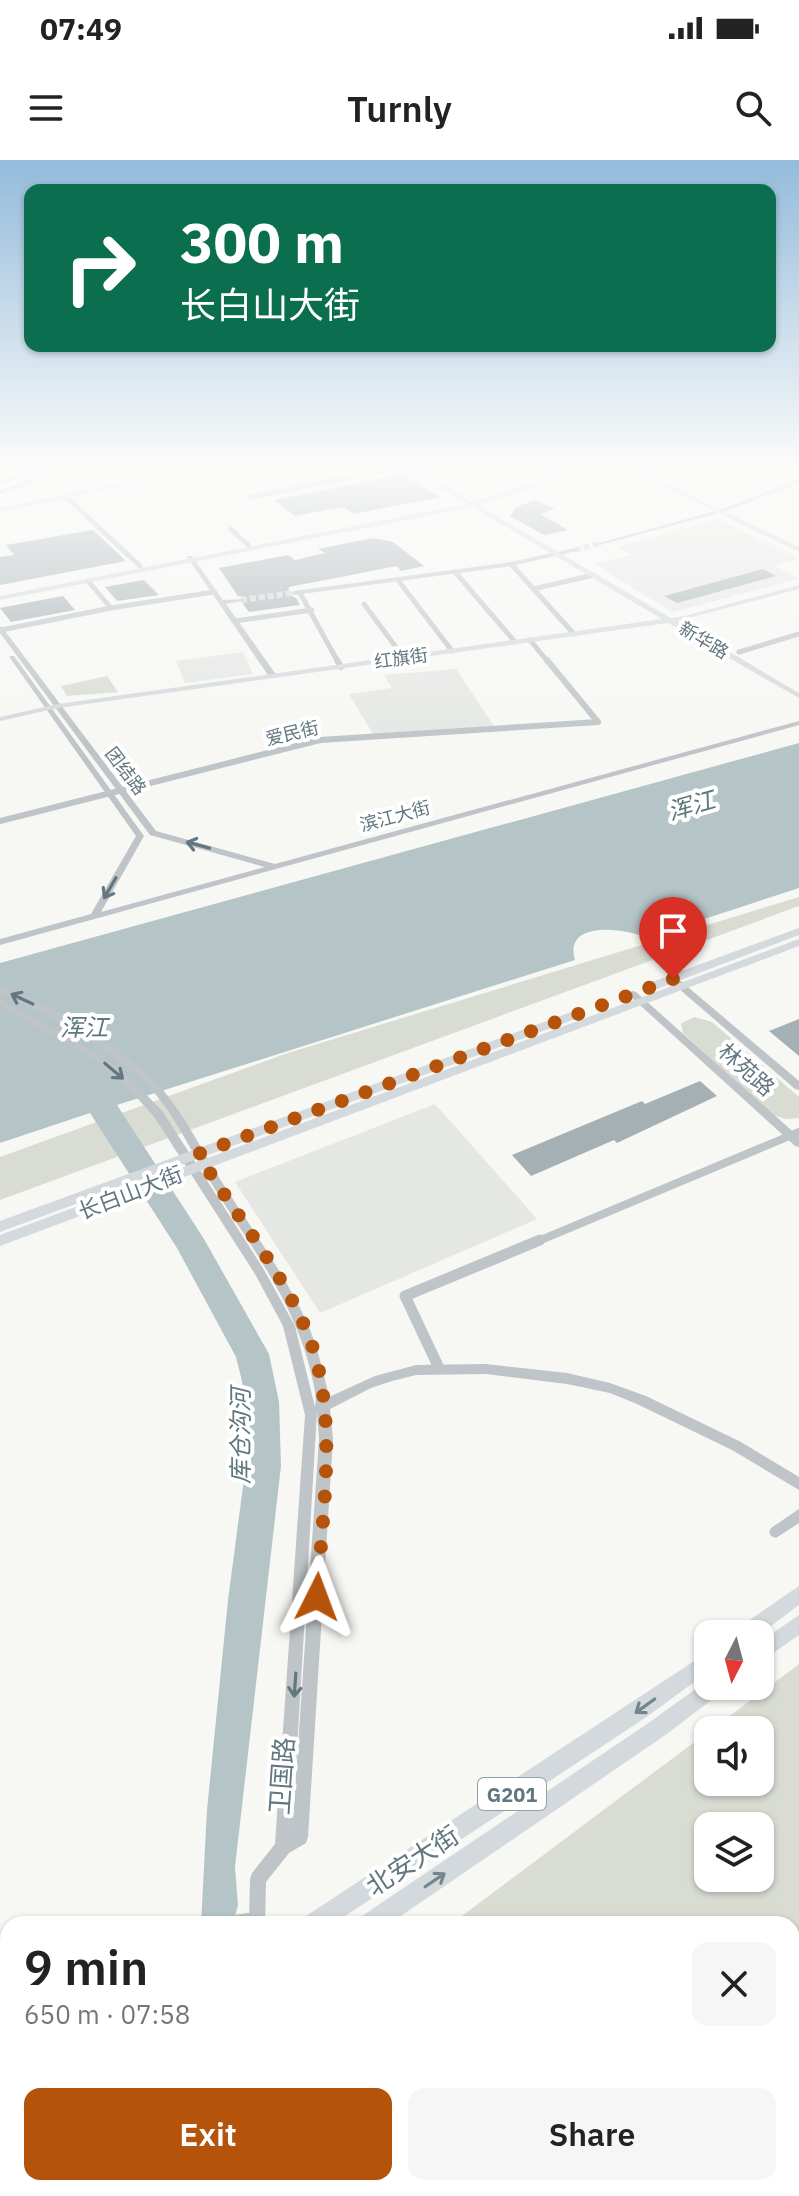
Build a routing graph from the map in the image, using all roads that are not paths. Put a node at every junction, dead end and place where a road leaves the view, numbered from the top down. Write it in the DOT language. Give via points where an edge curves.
graph roads {
  1 [pos="131,558"];
  2 [pos="195,558"];
  3 [pos="196,558"];
  4 [pos="543,558"];
  5 [pos="564,558"];
  6 [pos="191,559"];
  7 [pos="511,564"];
  8 [pos="140,566"];
  9 [pos="455,572"];
  10 [pos="594,575"];
  11 [pos="398,580"];
  12 [pos="88,581"];
  13 [pos="798,587"];
  14 [pos="533,589"];
  15 [pos="214,592"];
  16 [pos="297,593"];
  17 [pos="0,596"];
  18 [pos="241,600"];
  19 [pos="222,602"];
  20 [pos="364,604"];
  21 [pos="111,608"];
  22 [pos="312,610"];
  23 [pos="671,620"];
  24 [pos="235,621"];
  25 [pos="0,633"];
  26 [pos="574,634"];
  27 [pos="799,634"];
  28 [pos="530,640"];
  29 [pos="515,642"];
  30 [pos="452,651"];
  31 [pos="739,652"];
  32 [pos="404,658"];
  33 [pos="341,667"];
  34 [pos="273,676"];
  35 [pos="799,696"];
  36 [pos="53,707"];
  37 [pos="0,719"];
  38 [pos="799,723"];
  39 [pos="120,791"];
  40 [pos="110,794"];
  41 [pos="0,821"];
  42 [pos="153,833"];
  43 [pos="140,836"];
  44 [pos="273,866"];
  45 [pos="95,914"];
  46 [pos="799,931"];
  47 [pos="0,942"];
  48 [pos="799,942"];
  49 [pos="678,982"];
  50 [pos="0,989"];
  51 [pos="637,997"];
  52 [pos="0,1002"];
  53 [pos="799,1087"];
  54 [pos="796,1137"];
  55 [pos="196,1161"];
  56 [pos="135,1184"];
  57 [pos="0,1227"];
  58 [pos="0,1241"];
  59 [pos="439,1368"];
  60 [pos="325,1406"];
  61 [pos="311,1415"];
  62 [pos="799,1484"];
  63 [pos="799,1515"];
  64 [pos="776,1532"];
  65 [pos="799,1594"];
  66 [pos="764,1620"];
  67 [pos="799,1624"];
  68 [pos="774,1643"];
  69 [pos="694,1671"];
  70 [pos="696,1700"];
  71 [pos="283,1847"];
  72 [pos="257,1916"];
  73 [pos="326,1916"];
  74 [pos="382,1916"];
  1 -- 8 [label="street"];
  2 -- 6 [label="main road"];
  3 -- 6 [label="main road"];
  4 -- 7 [label="street"];
  5 -- 10 [label="main road, 新华路"];
  6 -- 8 [label="main road"];
  6 -- 12 [label="main road"];
  6 -- 15 [label="street"];
  7 -- 9 [label="street"];
  7 -- 14 [label="street"];
  8 -- 17 [label="main road"];
  9 -- 11 [label="street"];
  9 -- 29 [label="street"];
  10 -- 14 [label="street"];
  10 -- 23 [label="main road, 新华路"];
  11 -- 16 [label="street"];
  11 -- 30 [label="street"];
  12 -- 17 [label="main road"];
  12 -- 21 [label="street"];
  13 -- 23 [label="main road, 红旗街"];
  14 -- 26 [label="street"];
  15 -- 19 [label="street"];
  15 -- 21 [label="street"];
  16 -- 22 [label="street"];
  18 -- 19 [label="street"];
  19 -- 24 [label="street"];
  20 -- 32 [label="street"];
  21 -- 25 [label="street"];
  22 -- 24 [label="street"];
  22 -- 33 [label="street"];
  23 -- 26 [label="main road, 红旗街"];
  23 -- 35 [label="main road, 新华路"];
  24 -- 34 [label="street"];
  25 -- 36 [label="street, 团结路"];
  26 -- 28 [label="main road, 红旗街"];
  27 -- 31 [label="street"];
  28 -- 29 [label="main road, 红旗街"];
  28 -- 39 [label="street, 爱民街" via="598,722 320,740"];
  29 -- 30 [label="main road, 红旗街"];
  30 -- 32 [label="main road, 红旗街"];
  32 -- 33 [label="main road, 红旗街"];
  33 -- 34 [label="main road, 红旗街"];
  34 -- 36 [label="main road, 红旗街"];
  36 -- 37 [label="main road, 红旗街"];
  36 -- 39 [label="street, 团结路"];
  36 -- 40 [label="street, 团结路"];
  38 -- 44 [label="street, 滨江大街"];
  39 -- 40 [label="street, 爱民街"];
  39 -- 42 [label="street, 团结路"];
  40 -- 41 [label="street, 爱民街"];
  40 -- 43 [label="street, 团结路"];
  42 -- 43 [label="street"];
  44 -- 42 [label="street, one-way"];
  43 -- 45 [label="street, one-way"];
  44 -- 45 [label="street, 滨江大街"];
  45 -- 47 [label="street, 滨江大街"];
  46 -- 49 [label="main road, 长白山大街"];
  48 -- 49 [label="main road, 长白山大街"];
  49 -- 51 [label="main road, 长白山大街"];
  49 -- 53 [label="street, 林苑路"];
  55 -- 50 [label="street, 卫国路, one-way" via="175,1109 134,1067 82,1029"];
  51 -- 54 [label="street, 林苑路"];
  51 -- 55 [label="main road, 长白山大街"];
  52 -- 55 [label="street, 卫国路, one-way" via="97,1057 134,1088"];
  54 -- 59 [label="street" via="405,1296"];
  55 -- 56 [label="main road, 长白山大街"];
  55 -- 60 [label="street, 卫国路" via="270,1264 304,1325"];
  55 -- 61 [label="street, 卫国路" via="289,1326"];
  56 -- 57 [label="main road, 长白山大街"];
  56 -- 58 [label="main road, 长白山大街"];
  59 -- 60 [label="street" via="380,1379"];
  59 -- 62 [label="street" via="558,1377 611,1388 711,1433"];
  60 -- 61 [label="street"];
  60 -- 71 [label="street, 卫国路" via="300,1837"];
  61 -- 71 [label="street, 卫国路, one-way"];
  63 -- 64 [label="street"];
  65 -- 66 [label="main road"];
  67 -- 68 [label="main road"];
  69 -- 73 [label="main road, 北安大街 / G201, one-way"];
  74 -- 70 [label="main road, 北安大街 / G201, one-way"];
  71 -- 72 [label="street" via="258,1879"];
}
